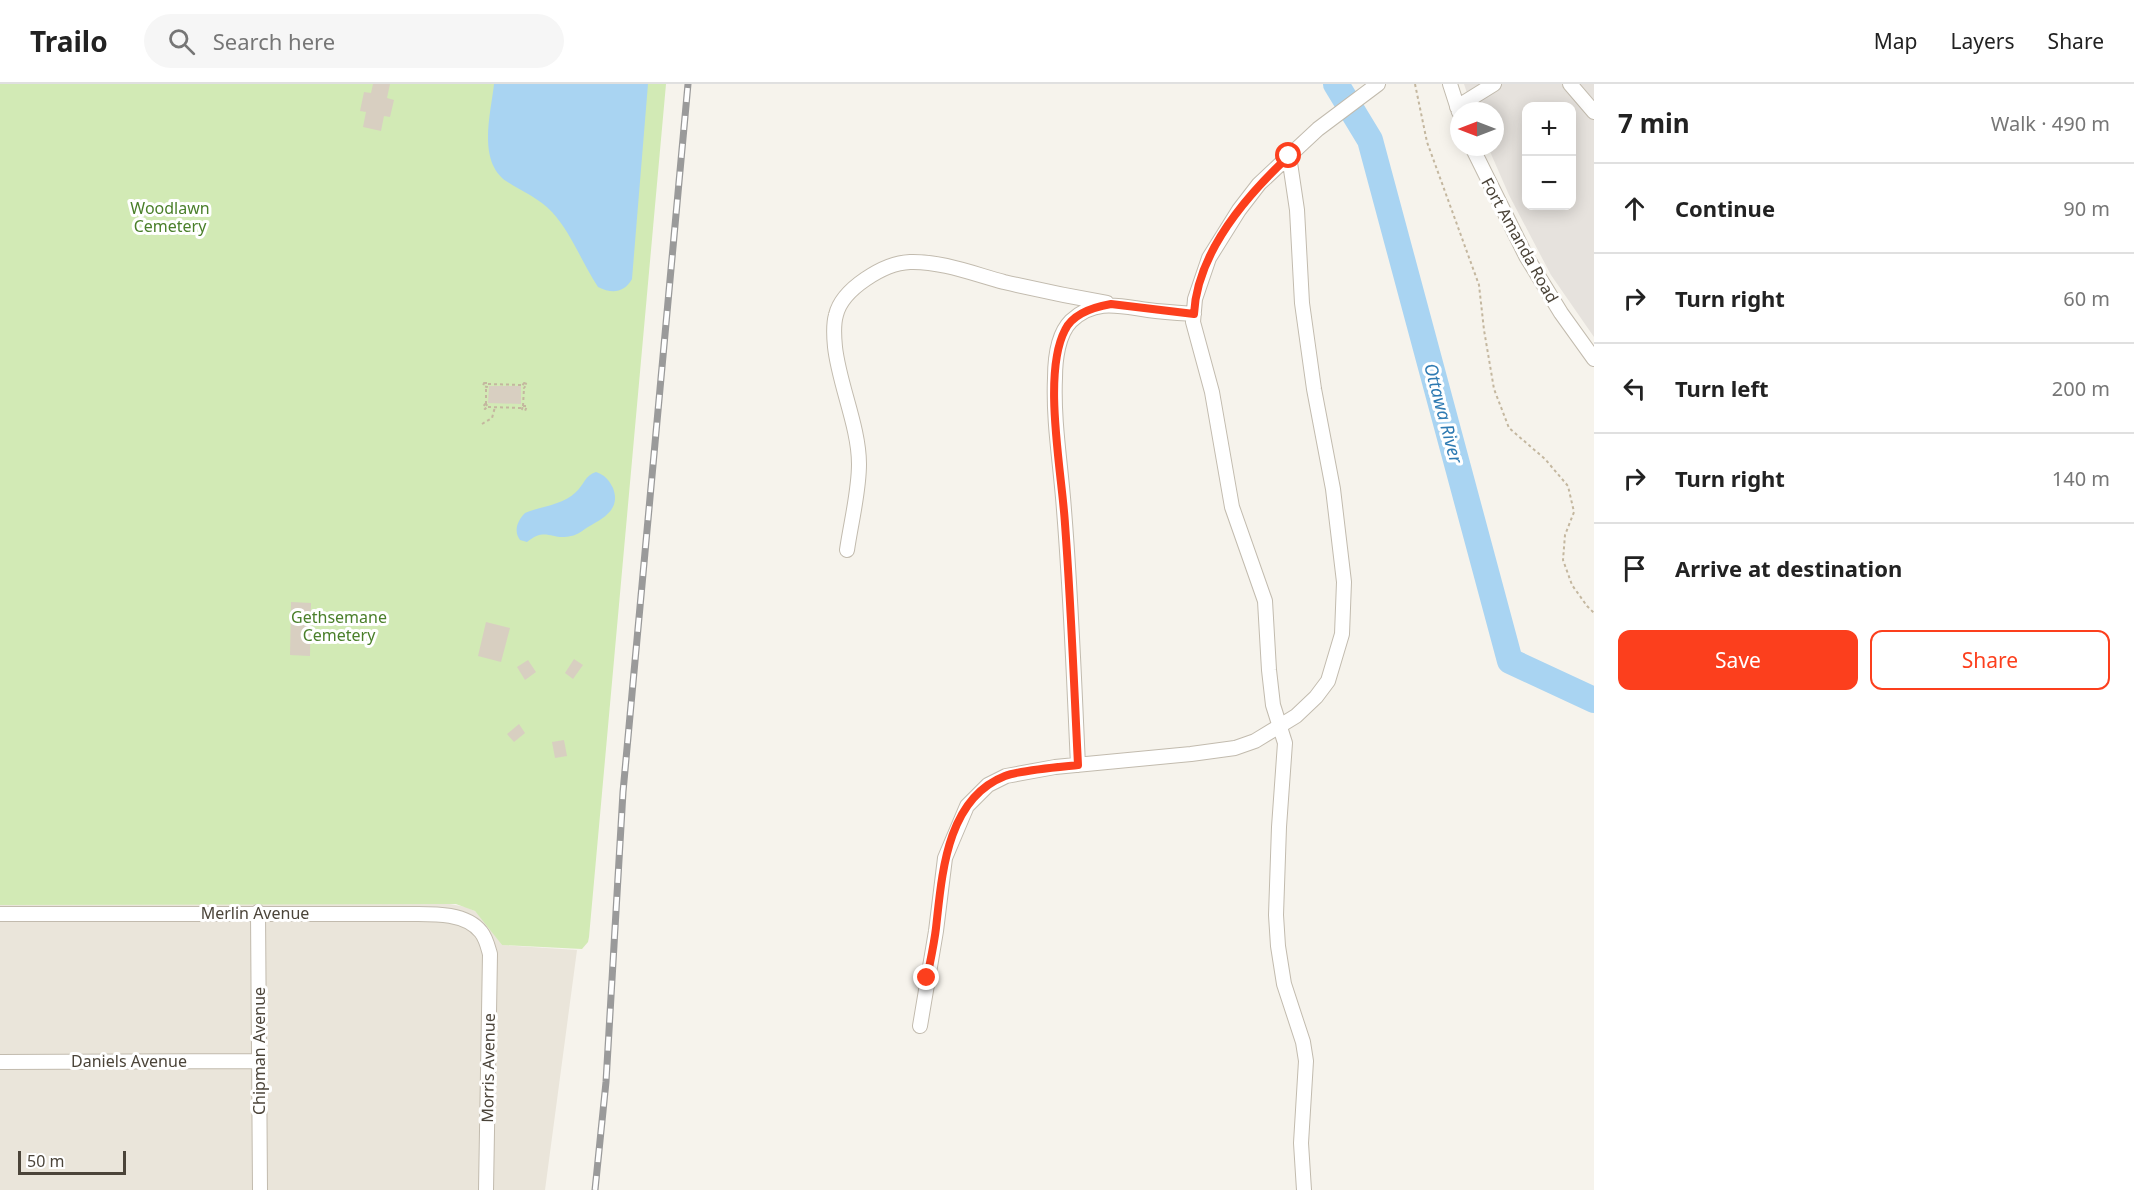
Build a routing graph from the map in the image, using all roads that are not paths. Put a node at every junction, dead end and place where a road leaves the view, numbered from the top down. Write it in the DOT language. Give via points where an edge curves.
graph roads {
  1 [pos="1378,84"];
  2 [pos="1450,84"];
  3 [pos="1494,84"];
  4 [pos="1570,84"];
  5 [pos="1456,102"];
  6 [pos="1468,102"];
  7 [pos="1594,112"];
  8 [pos="1289,156"];
  9 [pos="1476,156"];
  10 [pos="1111,304"];
  11 [pos="1194,314"];
  12 [pos="1594,359"];
  13 [pos="847,550"];
  14 [pos="1280,726"];
  15 [pos="1078,765"];
  16 [pos="258,912"];
  17 [pos="0,914"];
  18 [pos="490,954"];
  19 [pos="920,1026"];
  20 [pos="258,1061"];
  21 [pos="0,1062"];
  22 [pos="486,1186"];
  23 [pos="260,1190"];
  24 [pos="1304,1190"];
  1 -- 8 [label="street"];
  2 -- 5 [label="street"];
  3 -- 6 [label="street"];
  4 -- 7 [label="street"];
  8 -- 11 [label="street" via="1259,184 1209,258 1199,283"];
  8 -- 14 [label="street" via="1297,210 1302,303 1338,521 1344,608 1342,634 1328,681 1316,698"];
  9 -- 12 [label="street, Fort Amanda Road" via="1526,256"];
  10 -- 11 [label="street"];
  10 -- 13 [label="street" via="920,263 883,268 858,285 842,303 834,330 859,463"];
  10 -- 15 [label="street" via="1084,312 1071,321 1058,351 1055,375"];
  11 -- 14 [label="street" via="1232,507 1265,602 1273,705"];
  14 -- 15 [label="street" via="1235,748"];
  14 -- 24 [label="street" via="1285,743 1276,915 1284,984 1306,1061 1301,1143"];
  15 -- 19 [label="street" via="1005,776 988,785 967,806 945,858"];
  16 -- 17 [label="street, Merlin Avenue"];
  16 -- 18 [label="street, Merlin Avenue" via="441,914 468,922 481,931"];
  16 -- 20 [label="street, Chipman Avenue"];
  18 -- 22 [label="street, Morris Avenue"];
  20 -- 21 [label="street, Daniels Avenue"];
  20 -- 23 [label="street, Chipman Avenue"];
}
